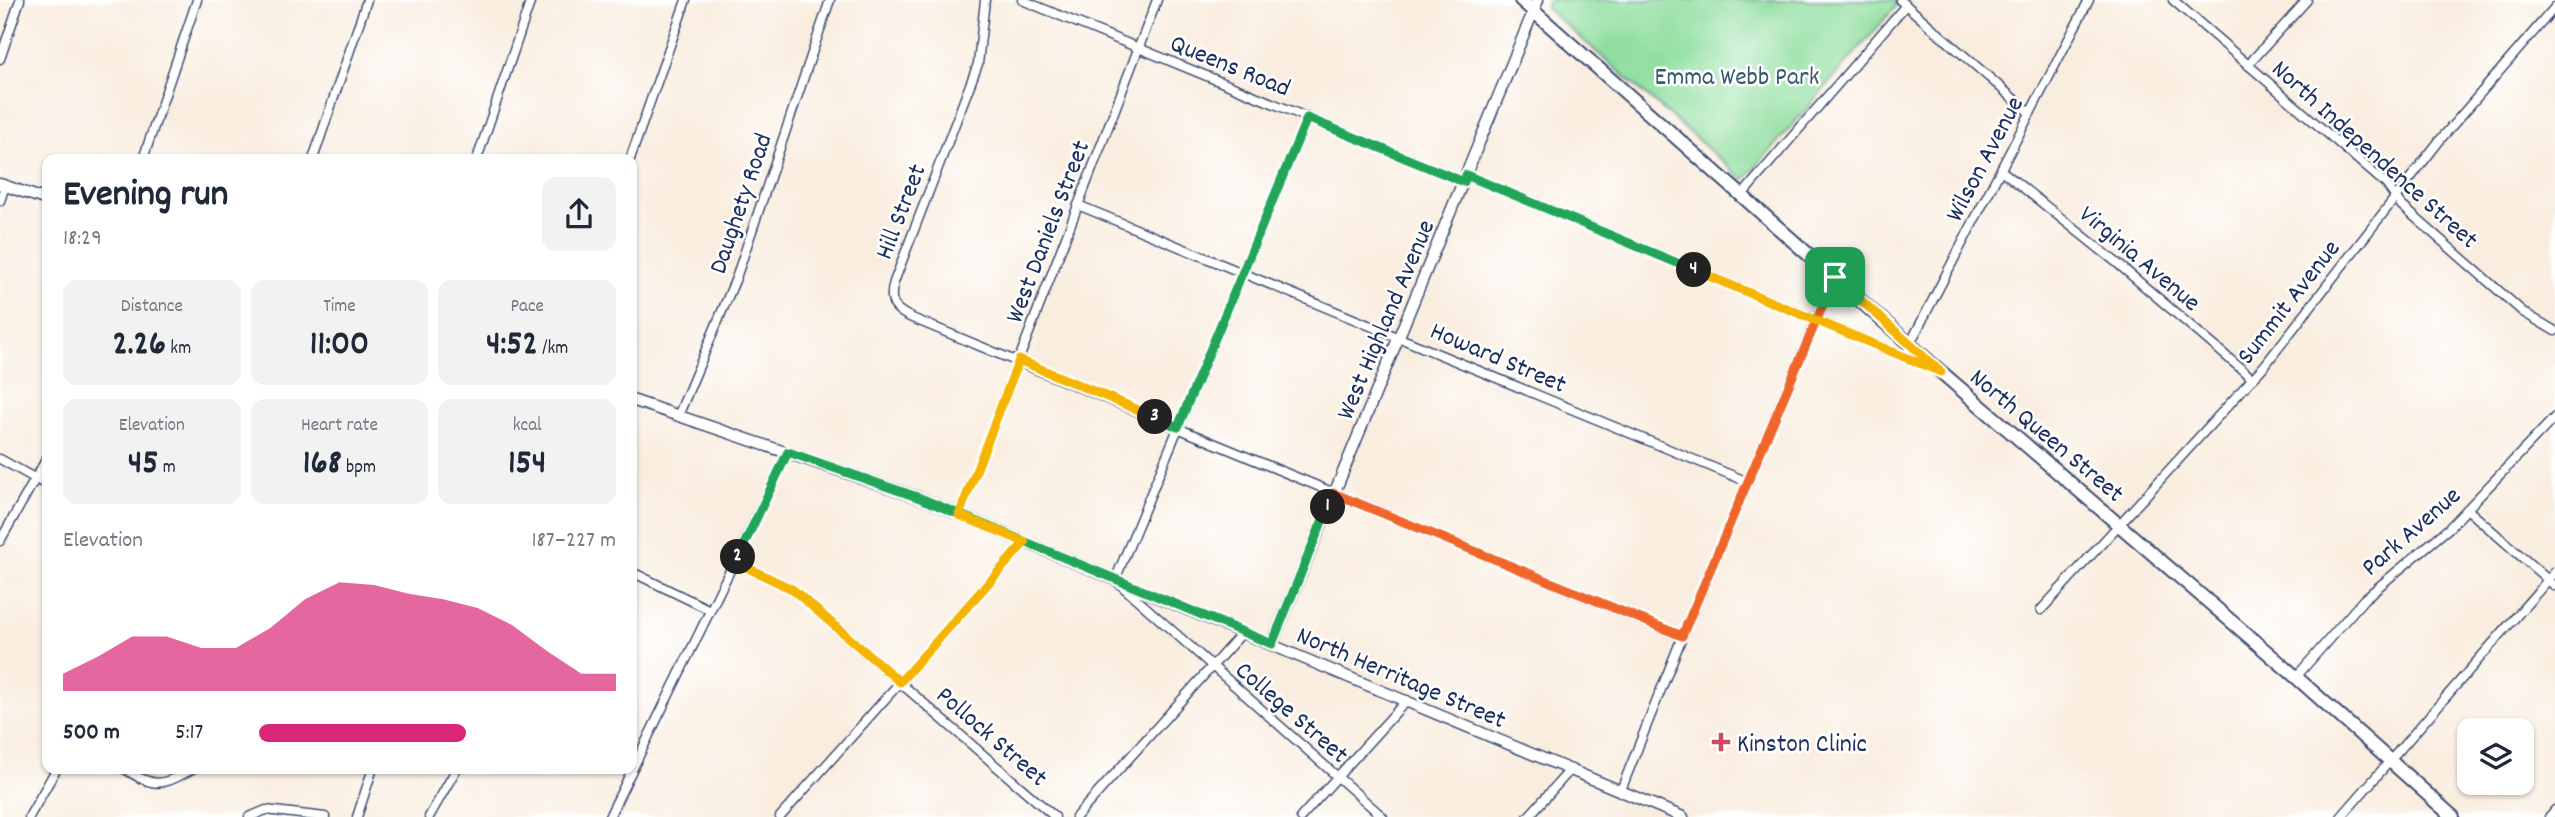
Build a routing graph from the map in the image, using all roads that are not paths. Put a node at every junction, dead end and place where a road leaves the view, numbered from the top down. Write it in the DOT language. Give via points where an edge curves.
graph roads {
  1 [pos="20,0"];
  2 [pos="197,0"];
  3 [pos="367,0"];
  4 [pos="531,0"];
  5 [pos="685,0"];
  6 [pos="830,0"];
  7 [pos="985,0"];
  8 [pos="1022,0"];
  9 [pos="1157,0"];
  10 [pos="1521,0"];
  11 [pos="2089,0"];
  12 [pos="2173,0"];
  13 [pos="2307,0"];
  14 [pos="2551,0"];
  15 [pos="1903,3"];
  16 [pos="1535,5"];
  17 [pos="2555,6"];
  18 [pos="1138,48"];
  19 [pos="0,59"];
  20 [pos="2248,65"];
  21 [pos="2030,113"];
  22 [pos="1307,118"];
  23 [pos="145,154"];
  24 [pos="315,154"];
  25 [pos="479,154"];
  26 [pos="632,154"];
  27 [pos="2001,170"];
  28 [pos="1465,179"];
  29 [pos="3,185"];
  30 [pos="1742,195"];
  31 [pos="2395,196"];
  32 [pos="42,198"];
  33 [pos="0,201"];
  34 [pos="1078,205"];
  35 [pos="1241,272"];
  36 [pos="1835,277"];
  37 [pos="1816,320"];
  38 [pos="2555,331"];
  39 [pos="1914,335"];
  40 [pos="1399,337"];
  41 [pos="1019,360"];
  42 [pos="1941,372"];
  43 [pos="2253,379"];
  44 [pos="637,402"];
  45 [pos="678,416"];
  46 [pos="2555,416"];
  47 [pos="1178,427"];
  48 [pos="788,452"];
  49 [pos="0,459"];
  50 [pos="42,467"];
  51 [pos="36,478"];
  52 [pos="42,482"];
  53 [pos="1748,482"];
  54 [pos="1333,493"];
  55 [pos="2467,509"];
  56 [pos="959,515"];
  57 [pos="2119,524"];
  58 [pos="0,541"];
  59 [pos="1025,542"];
  60 [pos="735,562"];
  61 [pos="2555,572"];
  62 [pos="637,574"];
  63 [pos="1115,580"];
  64 [pos="2551,583"];
  65 [pos="710,610"];
  66 [pos="2041,610"];
  67 [pos="1243,632"];
  68 [pos="1682,636"];
  69 [pos="1272,644"];
  70 [pos="1211,667"];
  71 [pos="2296,677"];
  72 [pos="900,682"];
  73 [pos="1407,700"];
  74 [pos="637,760"];
  75 [pos="2390,760"];
  76 [pos="1571,769"];
  77 [pos="54,774"];
  78 [pos="133,774"];
  79 [pos="183,774"];
  80 [pos="371,774"];
  81 [pos="454,774"];
  82 [pos="630,774"];
  83 [pos="1336,777"];
  84 [pos="1621,790"];
  85 [pos="2555,810"];
  86 [pos="30,817"];
  87 [pos="248,817"];
  88 [pos="325,817"];
  89 [pos="357,817"];
  90 [pos="429,817"];
  91 [pos="609,817"];
  92 [pos="780,817"];
  93 [pos="1055,817"];
  94 [pos="1076,817"];
  95 [pos="1301,817"];
  96 [pos="1382,817"];
  97 [pos="1528,817"];
  98 [pos="1683,817"];
  99 [pos="2341,817"];
  100 [pos="2453,817"];
  101 [pos="2549,817"];
  1 -- 19 [label="street"];
  2 -- 23 [label="street"];
  3 -- 24 [label="street"];
  4 -- 25 [label="street"];
  5 -- 26 [label="street"];
  6 -- 45 [label="street, Daughety Road" via="736,278"];
  7 -- 41 [label="street, Hill Street" via="978,64 891,300 902,314"];
  8 -- 18 [label="street, Queens Road"];
  9 -- 18 [label="street, West Daniels Street"];
  10 -- 16 [label="main road, North Queen Street"];
  11 -- 21 [label="street, Wilson Avenue"];
  12 -- 20 [label="street, North Independence Street"];
  13 -- 20 [label="street"];
  14 -- 17 [label="street"];
  15 -- 21 [label="street"];
  15 -- 30 [label="street"];
  16 -- 28 [label="street, West Highland Avenue"];
  16 -- 30 [label="main road, North Queen Street"];
  17 -- 31 [label="street, Summit Avenue"];
  18 -- 22 [label="street, Queens Road"];
  18 -- 34 [label="street, West Daniels Street"];
  20 -- 31 [label="street, North Independence Street"];
  21 -- 27 [label="street, Wilson Avenue"];
  22 -- 28 [label="street, Queens Road"];
  22 -- 35 [label="street"];
  27 -- 39 [label="street, Wilson Avenue"];
  27 -- 43 [label="street, Virginia Avenue"];
  28 -- 37 [label="street, Queens Road"];
  28 -- 40 [label="street, West Highland Avenue"];
  29 -- 32 [label="street"];
  29 -- 33 [label="street"];
  30 -- 36 [label="main road, North Queen Street"];
  31 -- 38 [label="street, North Independence Street" via="2523,312"];
  31 -- 43 [label="street, Summit Avenue"];
  34 -- 35 [label="street, Howard Street"];
  34 -- 41 [label="street, West Daniels Street"];
  35 -- 40 [label="street, Howard Street"];
  35 -- 47 [label="street"];
  36 -- 37 [label="street"];
  36 -- 42 [label="main road, North Queen Street"];
  37 -- 42 [label="street, Queens Road"];
  37 -- 53 [label="street"];
  40 -- 53 [label="street, Howard Street"];
  40 -- 54 [label="street, West Highland Avenue"];
  41 -- 47 [label="street"];
  41 -- 56 [label="street, West Daniels Street"];
  42 -- 57 [label="main road, North Queen Street"];
  43 -- 57 [label="street, Summit Avenue"];
  44 -- 45 [label="street, North Herritage Street"];
  45 -- 48 [label="street, North Herritage Street"];
  46 -- 55 [label="street, Park Avenue"];
  47 -- 54 [label="street"];
  47 -- 63 [label="street"];
  48 -- 56 [label="street, North Herritage Street"];
  48 -- 60 [label="street"];
  49 -- 51 [label="street"];
  50 -- 51 [label="street"];
  51 -- 52 [label="street"];
  51 -- 58 [label="street"];
  53 -- 68 [label="street"];
  54 -- 68 [label="street"];
  54 -- 69 [label="street, West Highland Avenue"];
  55 -- 64 [label="street"];
  55 -- 71 [label="street, Park Avenue" via="2374,589"];
  56 -- 59 [label="street, North Herritage Street"];
  57 -- 66 [label="street, Summit Avenue"];
  57 -- 71 [label="main road, North Queen Street"];
  59 -- 63 [label="street, North Herritage Street"];
  59 -- 72 [label="street"];
  60 -- 65 [label="street"];
  60 -- 72 [label="street, Pollock Street" via="792,589"];
  61 -- 64 [label="street"];
  62 -- 65 [label="street"];
  63 -- 67 [label="street, North Herritage Street"];
  63 -- 70 [label="street, College Street"];
  64 -- 75 [label="street"];
  65 -- 74 [label="street"];
  67 -- 69 [label="street, North Herritage Street"];
  67 -- 70 [label="street"];
  68 -- 84 [label="street"];
  69 -- 73 [label="street, North Herritage Street"];
  70 -- 83 [label="street, College Street"];
  70 -- 94 [label="street"];
  71 -- 75 [label="main road, North Queen Street"];
  72 -- 92 [label="street"];
  72 -- 93 [label="street, Pollock Street"];
  73 -- 76 [label="street, North Herritage Street"];
  73 -- 83 [label="street"];
  75 -- 99 [label="street"];
  75 -- 100 [label="main road, North Queen Street"];
  76 -- 84 [label="street, North Herritage Street"];
  76 -- 97 [label="street"];
  77 -- 86 [label="street"];
  78 -- 79 [label="street" via="151,784 165,784"];
  80 -- 89 [label="street"];
  81 -- 90 [label="street"];
  82 -- 91 [label="street"];
  83 -- 95 [label="street"];
  83 -- 96 [label="street, College Street"];
  84 -- 98 [label="street, North Herritage Street"];
  85 -- 101 [label="street"];
  87 -- 88 [label="street" via="274,810"];
}
